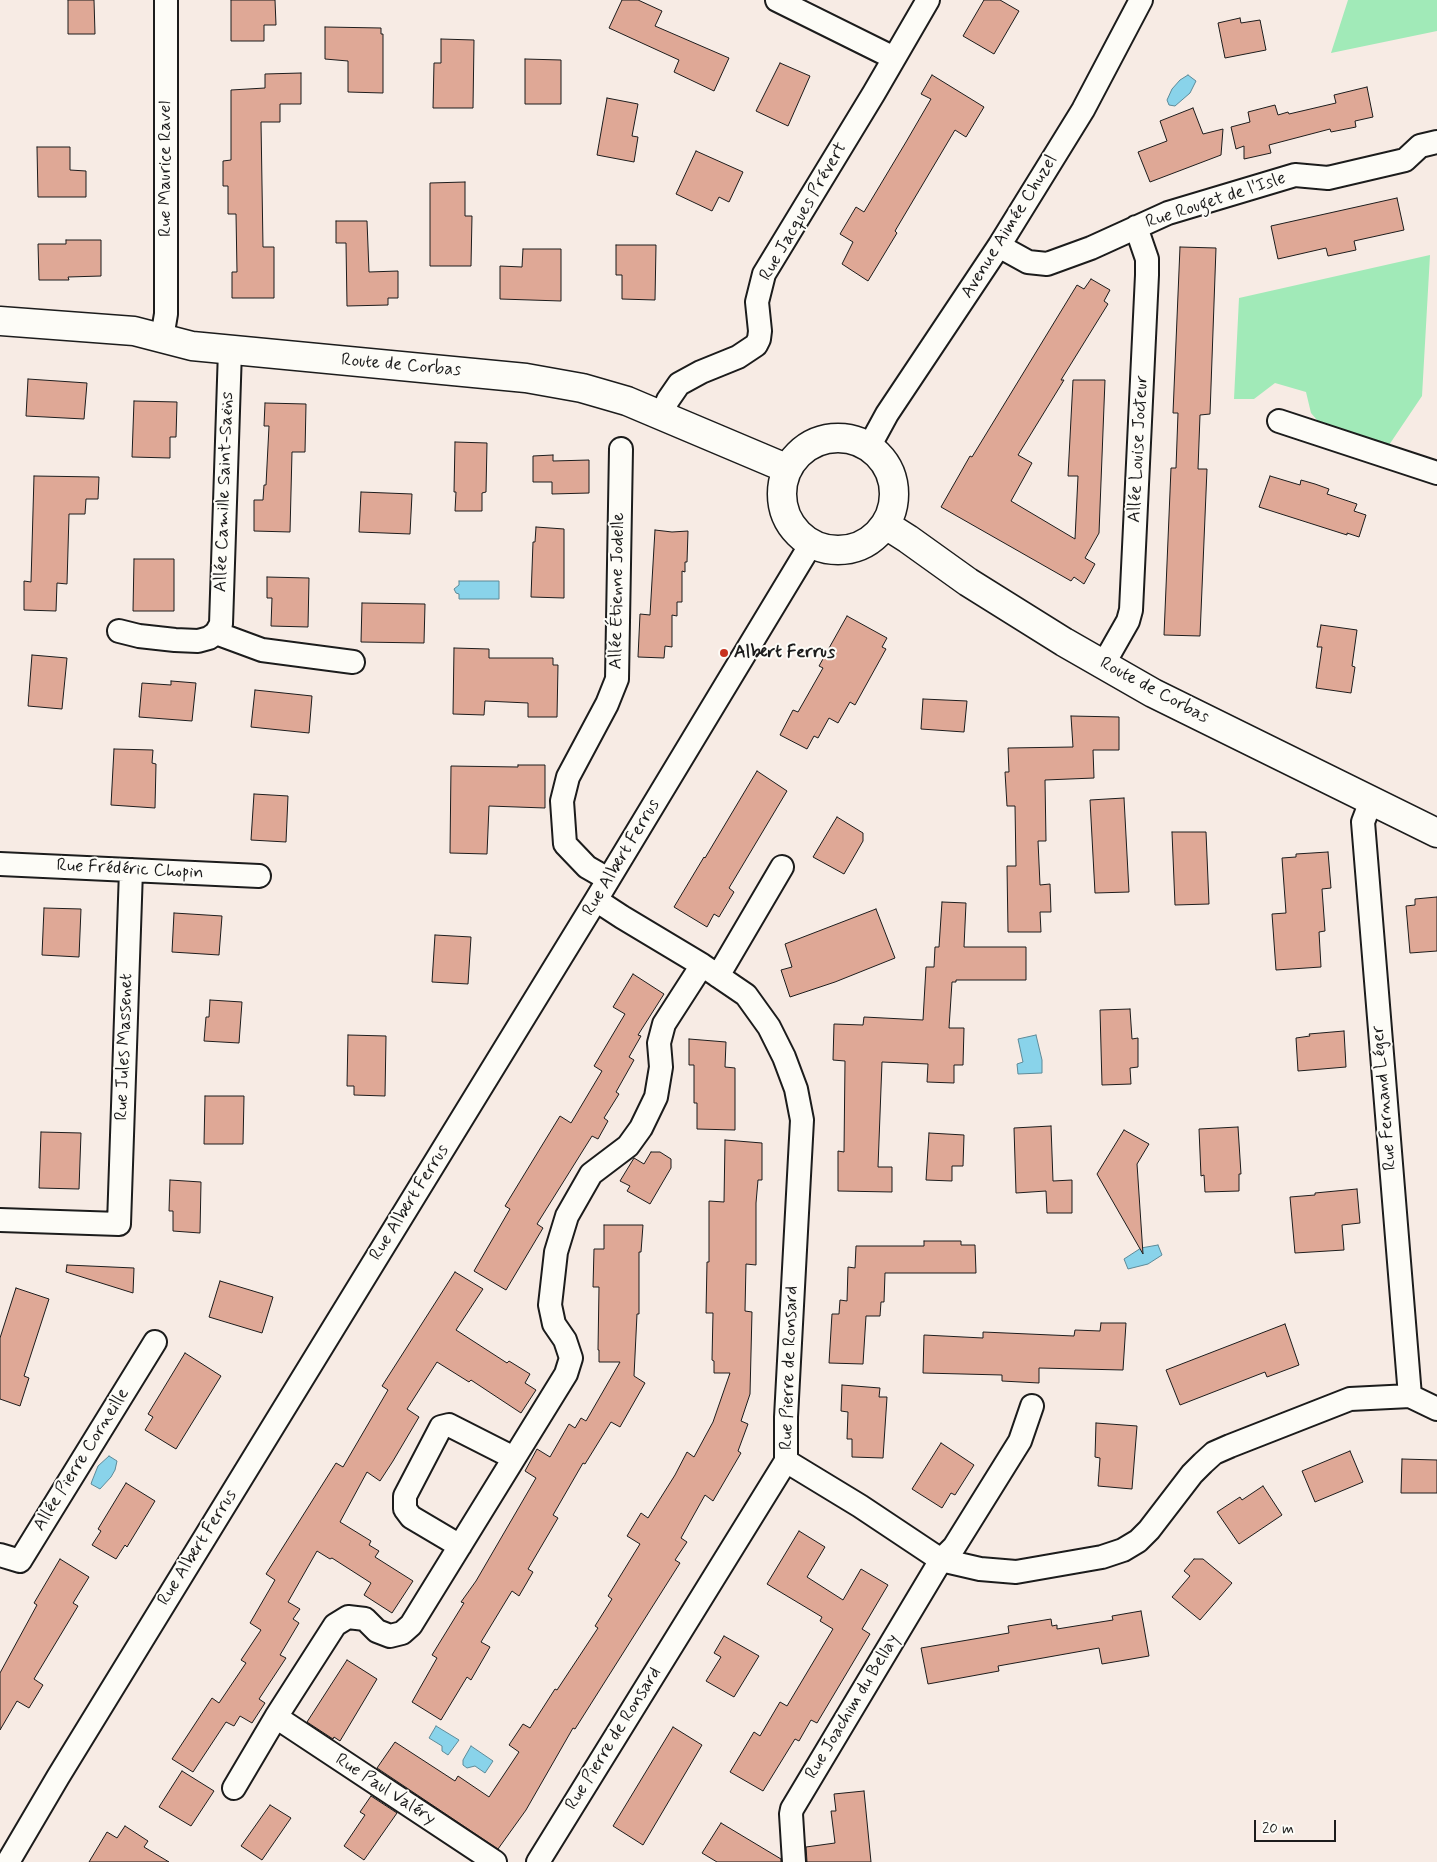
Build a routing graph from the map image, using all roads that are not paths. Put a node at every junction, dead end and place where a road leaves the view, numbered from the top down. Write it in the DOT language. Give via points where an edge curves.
graph roads {
  1 [pos="166,0"];
  2 [pos="777,0"];
  3 [pos="928,0"];
  4 [pos="1141,0"];
  5 [pos="894,58"];
  6 [pos="1437,142"];
  7 [pos="1136,227"];
  8 [pos="999,246"];
  9 [pos="0,321"];
  10 [pos="162,338"];
  11 [pos="230,350"];
  12 [pos="662,414"];
  13 [pos="1279,421"];
  14 [pos="869,447"];
  15 [pos="621,449"];
  16 [pos="788,469"];
  17 [pos="1437,473"];
  18 [pos="886,525"];
  19 [pos="811,544"];
  20 [pos="119,631"];
  21 [pos="216,633"];
  22 [pos="353,662"];
  23 [pos="1103,665"];
  24 [pos="1371,801"];
  25 [pos="1437,832"];
  26 [pos="0,864"];
  27 [pos="782,867"];
  28 [pos="131,870"];
  29 [pos="260,876"];
  30 [pos="608,879"];
  31 [pos="596,900"];
  32 [pos="710,970"];
  33 [pos="0,1220"];
  34 [pos="155,1342"];
  35 [pos="1410,1396"];
  36 [pos="1032,1406"];
  37 [pos="1437,1409"];
  38 [pos="514,1458"];
  39 [pos="786,1461"];
  40 [pos="460,1546"];
  41 [pos="0,1555"];
  42 [pos="941,1560"];
  43 [pos="276,1717"];
  44 [pos="234,1788"];
  45 [pos="6,1860"];
  46 [pos="495,1862"];
  47 [pos="538,1862"];
  48 [pos="794,1862"];
  1 -- 10 [label="street, Rue Maurice Ravel" via="166,314"];
  2 -- 5 [label="street"];
  3 -- 5 [label="street, Rue Jacques Prévert"];
  4 -- 8 [label="street, Avenue Aimée Chuzel" via="1083,110"];
  5 -- 12 [label="street, Rue Jacques Prévert" via="764,274 758,302 760,331 756,345 738,357 679,384"];
  6 -- 7 [label="street, Rue Rouget de l'Isle" via="1420,146 1405,160 1328,178 1295,175"];
  7 -- 8 [label="street, Rue Rouget de l'Isle" via="1047,264 1028,262"];
  7 -- 23 [label="street, Allée Louise Jocteur" via="1146,259 1147,275 1131,610"];
  8 -- 14 [label="street, Avenue Aimée Chuzel" via="887,414"];
  9 -- 10 [label="street, Route de Corbas" via="134,332"];
  10 -- 11 [label="street, Route de Corbas" via="192,346"];
  11 -- 12 [label="street, Route de Corbas" via="526,378 582,388"];
  11 -- 21 [label="street, Allée Camille Saint-Saëns" via="221,609"];
  12 -- 16 [label="street, Route de Corbas"];
  13 -- 17 [label="street"];
  14 -- 16 [label="street" via="841,438 824,440 808,447"];
  14 -- 18 [label="street" via="884,461 895,489 892,513"];
  15 -- 30 [label="street, Allée Étienne Jodelle" via="617,679 568,777 562,802 566,844 587,867"];
  16 -- 19 [label="street" via="783,488 784,509 788,520"];
  18 -- 19 [label="street" via="862,546 843,550"];
  18 -- 23 [label="street, Route de Corbas" via="968,582"];
  19 -- 30 [label="street, Rue Albert Ferrus"];
  20 -- 21 [label="street" via="198,641"];
  21 -- 22 [label="street" via="262,650"];
  23 -- 24 [label="street, Route de Corbas"];
  24 -- 25 [label="street, Route de Corbas"];
  24 -- 35 [label="street, Rue Fernand Léger" via="1363,822"];
  26 -- 28 [label="street, Rue Frédéric Chopin"];
  27 -- 32 [label="street"];
  28 -- 29 [label="street, Rue Frédéric Chopin"];
  28 -- 33 [label="street, Rue Jules Massenet" via="119,1224"];
  30 -- 31 [label="street, Rue Albert Ferrus"];
  31 -- 32 [label="street, Rue Pierre de Ronsard"];
  31 -- 45 [label="street, Rue Albert Ferrus"];
  32 -- 38 [label="street" via="664,1024 659,1043 661,1067 656,1097 641,1128 628,1146 591,1174 567,1216 556,1252 550,1305 554,1324 565,1340 570,1358 566,1374"];
  32 -- 39 [label="street, Rue Pierre de Ronsard" via="746,995 769,1026 796,1089 802,1120"];
  34 -- 41 [label="street, Allée Pierre Corneille" via="20,1561"];
  35 -- 37 [label="street"];
  35 -- 42 [label="street" via="1350,1400 1214,1454 1192,1474 1149,1530 1123,1550 1102,1557 1016,1572 980,1569"];
  36 -- 42 [label="street, Rue Joachim du Bellay" via="1020,1441 954,1547"];
  38 -- 40 [label="street"];
  38 -- 40 [label="street" via="449,1425 441,1427 405,1496 405,1509 411,1517"];
  39 -- 42 [label="street"];
  39 -- 47 [label="street, Rue Pierre de Ronsard"];
  40 -- 43 [label="street" via="411,1625 402,1633 390,1636 377,1631 365,1619 348,1617 335,1625"];
  42 -- 48 [label="street, Rue Joachim du Bellay" via="792,1809"];
  43 -- 44 [label="street"];
  43 -- 46 [label="street, Rue Paul Valéry"];
}
